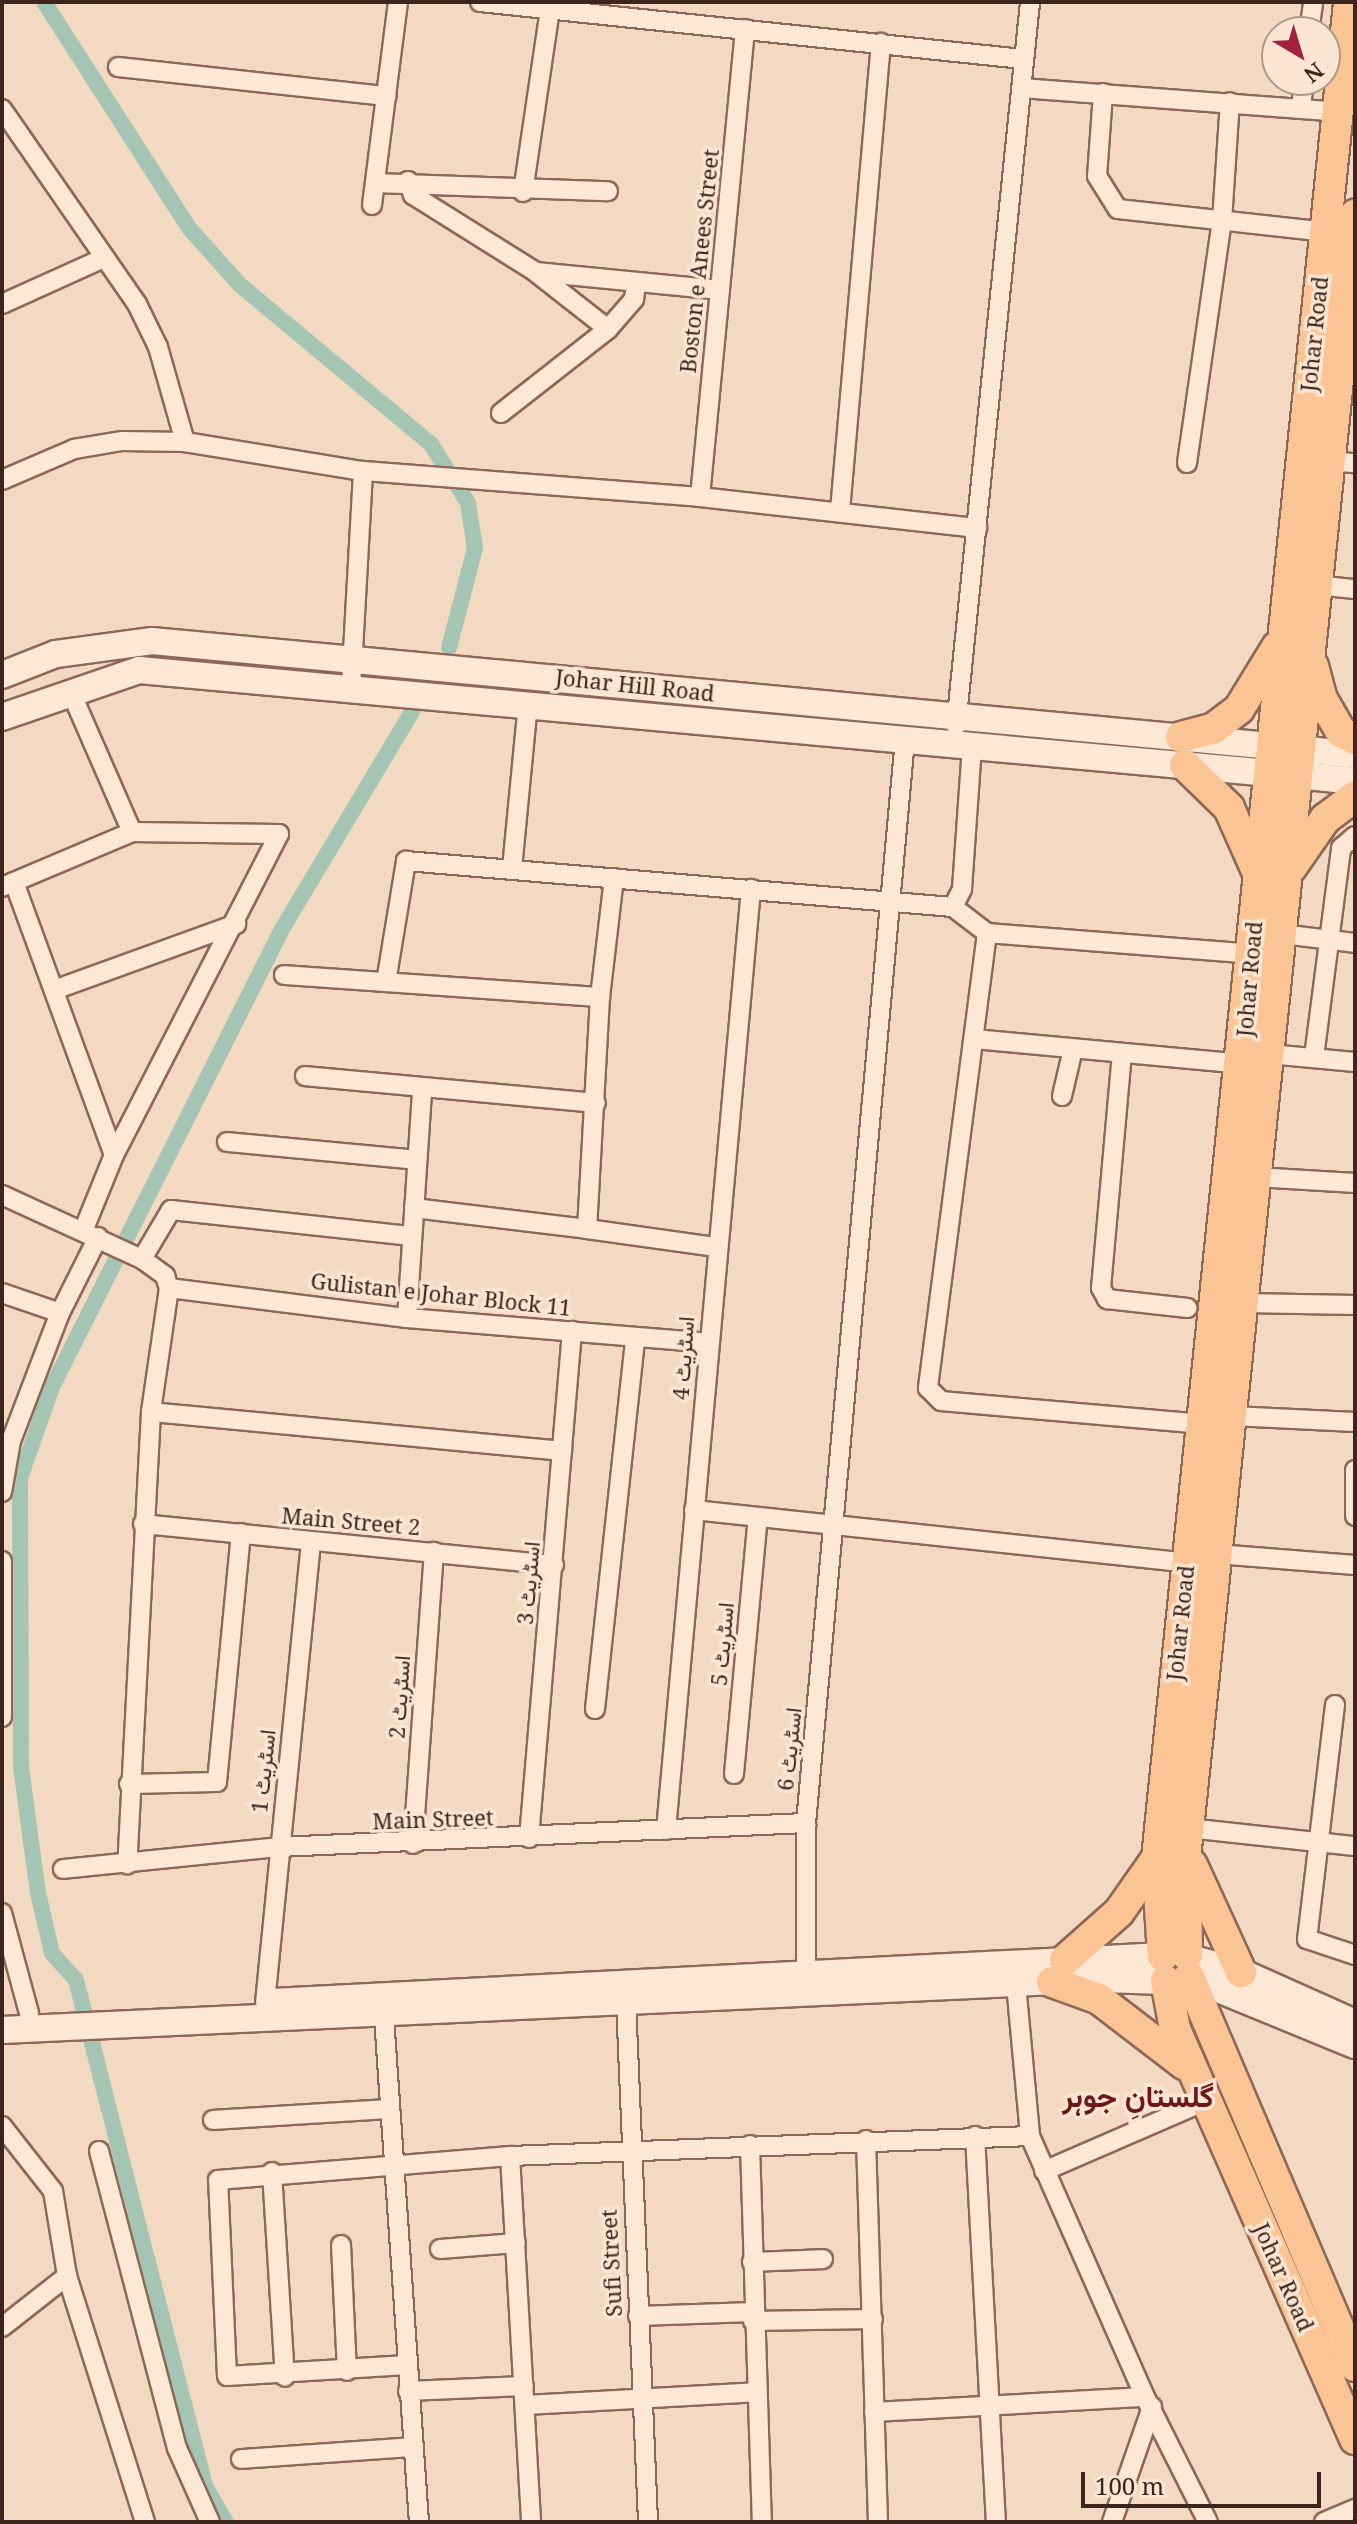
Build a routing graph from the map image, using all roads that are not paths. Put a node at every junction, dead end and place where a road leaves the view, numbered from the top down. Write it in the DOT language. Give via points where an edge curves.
graph roads {
  1 [pos="398,2"];
  2 [pos="480,2"];
  3 [pos="1030,2"];
  4 [pos="1349,2"];
  5 [pos="521,4"];
  6 [pos="550,10"];
  7 [pos="661,12"];
  8 [pos="745,29"];
  9 [pos="881,43"];
  10 [pos="1022,59"];
  11 [pos="118,67"];
  12 [pos="1021,88"];
  13 [pos="1103,93"];
  14 [pos="386,96"];
  15 [pos="1302,96"];
  16 [pos="1230,102"];
  17 [pos="1301,108"];
  18 [pos="2,109"];
  19 [pos="1338,112"];
  20 [pos="408,181"];
  21 [pos="375,183"];
  22 [pos="1343,187"];
  23 [pos="608,191"];
  24 [pos="523,192"];
  25 [pos="372,205"];
  26 [pos="1355,215"];
  27 [pos="1222,221"];
  28 [pos="1325,232"];
  29 [pos="104,258"];
  30 [pos="534,271"];
  31 [pos="636,284"];
  32 [pos="720,290"];
  33 [pos="2,304"];
  34 [pos="608,329"];
  35 [pos="501,413"];
  36 [pos="185,442"];
  37 [pos="1342,462"];
  38 [pos="1187,463"];
  39 [pos="363,471"];
  40 [pos="2,480"];
  41 [pos="700,497"];
  42 [pos="840,511"];
  43 [pos="977,528"];
  44 [pos="1316,585"];
  45 [pos="1355,589"];
  46 [pos="1283,634"];
  47 [pos="1309,653"];
  48 [pos="355,656"];
  49 [pos="2,675"];
  50 [pos="351,687"];
  51 [pos="70,690"];
  52 [pos="528,704"];
  53 [pos="957,716"];
  54 [pos="2,717"];
  55 [pos="1355,739"];
  56 [pos="905,740"];
  57 [pos="963,746"];
  58 [pos="1183,751"];
  59 [pos="1355,755"];
  60 [pos="1284,761"];
  61 [pos="1355,781"];
  62 [pos="1355,796"];
  63 [pos="132,832"];
  64 [pos="1355,836"];
  65 [pos="512,869"];
  66 [pos="614,878"];
  67 [pos="1272,878"];
  68 [pos="8,884"];
  69 [pos="751,889"];
  70 [pos="891,900"];
  71 [pos="953,907"];
  72 [pos="236,924"];
  73 [pos="987,933"];
  74 [pos="1282,934"];
  75 [pos="1330,939"];
  76 [pos="1355,943"];
  77 [pos="1251,954"];
  78 [pos="284,975"];
  79 [pos="386,982"];
  80 [pos="54,990"];
  81 [pos="600,997"];
  82 [pos="974,1039"];
  83 [pos="1073,1049"];
  84 [pos="1122,1053"];
  85 [pos="1314,1057"];
  86 [pos="1255,1059"];
  87 [pos="1355,1062"];
  88 [pos="305,1076"];
  89 [pos="422,1091"];
  90 [pos="1062,1096"];
  91 [pos="596,1103"];
  92 [pos="227,1142"];
  93 [pos="114,1155"];
  94 [pos="417,1160"];
  95 [pos="1256,1177"];
  96 [pos="1355,1183"];
  97 [pos="2,1195"];
  98 [pos="414,1208"];
  99 [pos="587,1229"];
  100 [pos="98,1236"];
  101 [pos="412,1236"];
  102 [pos="715,1247"];
  103 [pos="138,1257"];
  104 [pos="169,1288"];
  105 [pos="2,1293"];
  106 [pos="1243,1303"];
  107 [pos="1355,1305"];
  108 [pos="1187,1308"];
  109 [pos="60,1313"];
  110 [pos="407,1318"];
  111 [pos="572,1331"];
  112 [pos="635,1339"];
  113 [pos="708,1343"];
  114 [pos="151,1412"];
  115 [pos="1232,1416"];
  116 [pos="1355,1422"];
  117 [pos="1203,1424"];
  118 [pos="562,1451"];
  119 [pos="1355,1470"];
  120 [pos="2,1492"];
  121 [pos="694,1510"];
  122 [pos="1355,1516"];
  123 [pos="758,1517"];
  124 [pos="143,1524"];
  125 [pos="835,1530"];
  126 [pos="241,1533"];
  127 [pos="311,1544"];
  128 [pos="434,1552"];
  129 [pos="1217,1554"];
  130 [pos="2,1561"];
  131 [pos="1186,1563"];
  132 [pos="554,1565"];
  133 [pos="1355,1565"];
  134 [pos="2,1571"];
  135 [pos="1335,1705"];
  136 [pos="595,1709"];
  137 [pos="2,1717"];
  138 [pos="734,1774"];
  139 [pos="129,1784"];
  140 [pos="806,1823"];
  141 [pos="666,1830"];
  142 [pos="529,1838"];
  143 [pos="1187,1838"];
  144 [pos="1319,1843"];
  145 [pos="413,1844"];
  146 [pos="1355,1846"];
  147 [pos="279,1847"];
  148 [pos="1157,1858"];
  149 [pos="127,1864"];
  150 [pos="63,1869"];
  151 [pos="3,1920"];
  152 [pos="1355,1955"];
  153 [pos="1179,1965"];
  154 [pos="1058,1971"];
  155 [pos="806,1972"];
  156 [pos="1241,1972"];
  157 [pos="1016,1984"];
  158 [pos="626,2001"];
  159 [pos="265,2003"];
  160 [pos="369,2011"];
  161 [pos="2,2014"];
  162 [pos="121,2015"];
  163 [pos="41,2018"];
  164 [pos="1355,2023"];
  165 [pos="2,2030"];
  166 [pos="1355,2045"];
  167 [pos="1200,2088"];
  168 [pos="388,2109"];
  169 [pos="213,2120"];
  170 [pos="2,2126"];
  171 [pos="975,2136"];
  172 [pos="1030,2136"];
  173 [pos="866,2140"];
  174 [pos="750,2145"];
  175 [pos="629,2150"];
  176 [pos="99,2151"];
  177 [pos="510,2156"];
  178 [pos="391,2163"];
  179 [pos="1044,2171"];
  180 [pos="272,2172"];
  181 [pos="516,2243"];
  182 [pos="341,2245"];
  183 [pos="440,2249"];
  184 [pos="823,2259"];
  185 [pos="752,2262"];
  186 [pos="67,2276"];
  187 [pos="638,2316"];
  188 [pos="753,2317"];
  189 [pos="873,2319"];
  190 [pos="2,2327"];
  191 [pos="407,2365"];
  192 [pos="1355,2366"];
  193 [pos="347,2371"];
  194 [pos="285,2377"];
  195 [pos="524,2386"];
  196 [pos="408,2391"];
  197 [pos="756,2392"];
  198 [pos="642,2398"];
  199 [pos="1148,2402"];
  200 [pos="526,2405"];
  201 [pos="990,2407"];
  202 [pos="874,2412"];
  203 [pos="1355,2439"];
  204 [pos="413,2447"];
  205 [pos="241,2459"];
  206 [pos="1355,2509"];
  207 [pos="145,2522"];
  208 [pos="210,2522"];
  209 [pos="419,2522"];
  210 [pos="531,2522"];
  211 [pos="648,2522"];
  212 [pos="762,2522"];
  213 [pos="878,2522"];
  214 [pos="996,2522"];
  215 [pos="1112,2522"];
  216 [pos="1208,2522"];
  217 [pos="1324,2522"];
  1 -- 14 [label="street"];
  2 -- 5 [label="street"];
  3 -- 10 [label="street"];
  4 -- 19 [label="main road, Johar Road"];
  5 -- 6 [label="street"];
  6 -- 7 [label="street"];
  6 -- 24 [label="street"];
  7 -- 8 [label="street"];
  8 -- 9 [label="street"];
  8 -- 32 [label="street, Boston e Anees Street"];
  9 -- 10 [label="street"];
  9 -- 42 [label="street"];
  10 -- 12 [label="street"];
  11 -- 14 [label="street"];
  12 -- 13 [label="street"];
  12 -- 43 [label="street"];
  13 -- 16 [label="street"];
  13 -- 27 [label="street" via="1095,142 1105,198 1118,209"];
  14 -- 21 [label="street"];
  15 -- 17 [label="street"];
  16 -- 17 [label="street"];
  16 -- 27 [label="street"];
  17 -- 19 [label="street"];
  18 -- 29 [label="street"];
  19 -- 22 [label="main road, Johar Road"];
  20 -- 21 [label="street"];
  20 -- 24 [label="street"];
  20 -- 30 [label="street" via="413,195"];
  21 -- 25 [label="street"];
  22 -- 28 [label="main road, Johar Road"];
  23 -- 24 [label="street"];
  26 -- 37 [label="main road, Johar Road"];
  27 -- 28 [label="street"];
  27 -- 38 [label="street"];
  28 -- 46 [label="main road, Johar Road"];
  29 -- 33 [label="street"];
  29 -- 36 [label="street" via="158,347"];
  30 -- 31 [label="street"];
  30 -- 34 [label="street"];
  31 -- 32 [label="street"];
  31 -- 34 [label="street" via="634,299"];
  32 -- 41 [label="street, Boston e Anees Street"];
  34 -- 35 [label="street"];
  36 -- 39 [label="street"];
  36 -- 40 [label="street" via="122,441 74,449"];
  37 -- 44 [label="main road, Johar Road"];
  39 -- 41 [label="street"];
  39 -- 48 [label="street"];
  41 -- 42 [label="street"];
  42 -- 43 [label="street"];
  43 -- 53 [label="street"];
  44 -- 45 [label="street"];
  44 -- 47 [label="main road, Johar Road"];
  46 -- 58 [label="main road" via="1239,709"];
  46 -- 60 [label="main road, Johar Road"];
  47 -- 55 [label="main road" via="1322,699 1341,732"];
  47 -- 60 [label="main road, Johar Road"];
  48 -- 49 [label="street, Johar Hill Road" via="152,641 56,654"];
  48 -- 50 [label="street"];
  48 -- 53 [label="street, Johar Hill Road"];
  50 -- 51 [label="street" via="139,670"];
  50 -- 52 [label="street"];
  51 -- 54 [label="street"];
  51 -- 63 [label="street"];
  52 -- 56 [label="street"];
  52 -- 65 [label="street"];
  53 -- 57 [label="street"];
  53 -- 58 [label="street, Johar Hill Road"];
  56 -- 57 [label="street"];
  56 -- 70 [label="street, اسٹریٹ 6"];
  57 -- 58 [label="street"];
  57 -- 71 [label="street" via="962,889"];
  58 -- 60 [label="street"];
  58 -- 67 [label="main road" via="1229,808"];
  59 -- 60 [label="street"];
  60 -- 61 [label="street"];
  60 -- 67 [label="main road, Johar Road"];
  62 -- 67 [label="main road"];
  63 -- 68 [label="street"];
  63 -- 72 [label="street" via="279,834"];
  64 -- 75 [label="street" via="1341,848"];
  65 -- 66 [label="street"];
  65 -- 79 [label="street" via="406,861 400,868"];
  66 -- 69 [label="street"];
  66 -- 81 [label="street"];
  67 -- 74 [label="main road, Johar Road"];
  67 -- 77 [label="main road, Johar Road"];
  68 -- 80 [label="street"];
  69 -- 70 [label="street"];
  69 -- 102 [label="street, اسٹریٹ 4"];
  70 -- 71 [label="street"];
  70 -- 125 [label="street, اسٹریٹ 6"];
  71 -- 73 [label="street"];
  72 -- 80 [label="street"];
  72 -- 93 [label="street"];
  73 -- 77 [label="street"];
  73 -- 82 [label="street"];
  74 -- 75 [label="street"];
  74 -- 86 [label="main road, Johar Road"];
  75 -- 76 [label="street"];
  75 -- 85 [label="street"];
  77 -- 86 [label="main road, Johar Road"];
  78 -- 79 [label="street"];
  79 -- 81 [label="street"];
  80 -- 93 [label="street"];
  81 -- 91 [label="street"];
  82 -- 83 [label="street"];
  82 -- 117 [label="street" via="928,1388 932,1396"];
  83 -- 84 [label="street"];
  83 -- 90 [label="street"];
  84 -- 86 [label="street"];
  84 -- 108 [label="street" via="1101,1288 1107,1299"];
  85 -- 86 [label="street"];
  85 -- 87 [label="street"];
  86 -- 95 [label="main road, Johar Road"];
  86 -- 117 [label="main road, Johar Road"];
  88 -- 89 [label="street"];
  89 -- 91 [label="street"];
  89 -- 94 [label="street"];
  91 -- 99 [label="street"];
  92 -- 94 [label="street"];
  93 -- 100 [label="street"];
  94 -- 98 [label="street"];
  95 -- 96 [label="street"];
  95 -- 106 [label="main road, Johar Road"];
  97 -- 100 [label="street"];
  98 -- 99 [label="street"];
  98 -- 101 [label="street"];
  99 -- 102 [label="street"];
  100 -- 103 [label="street"];
  100 -- 109 [label="street"];
  101 -- 103 [label="street" via="171,1210"];
  101 -- 110 [label="street"];
  102 -- 113 [label="street, اسٹریٹ 4"];
  103 -- 104 [label="street" via="165,1276"];
  104 -- 110 [label="street, Gulistan e Johar Block 11"];
  104 -- 114 [label="street"];
  105 -- 109 [label="street"];
  106 -- 107 [label="street"];
  106 -- 115 [label="main road, Johar Road"];
  109 -- 120 [label="street" via="11,1441"];
  110 -- 111 [label="street, Gulistan e Johar Block 11"];
  111 -- 112 [label="street, Gulistan e Johar Block 11"];
  111 -- 118 [label="street, اسٹریٹ 3"];
  112 -- 113 [label="street, Gulistan e Johar Block 11"];
  112 -- 136 [label="street"];
  113 -- 121 [label="street, اسٹریٹ 4"];
  114 -- 118 [label="street"];
  114 -- 124 [label="street"];
  115 -- 116 [label="street"];
  115 -- 129 [label="main road, Johar Road"];
  117 -- 131 [label="main road, Johar Road"];
  118 -- 132 [label="street, اسٹریٹ 3"];
  119 -- 122 [label="street"];
  121 -- 123 [label="street"];
  121 -- 141 [label="street, اسٹریٹ 4"];
  123 -- 125 [label="street"];
  123 -- 138 [label="street, اسٹریٹ 5"];
  124 -- 126 [label="street, Main Street 2"];
  124 -- 139 [label="street"];
  125 -- 131 [label="street"];
  125 -- 140 [label="street, اسٹریٹ 6"];
  126 -- 127 [label="street, Main Street 2"];
  126 -- 139 [label="street" via="217,1782"];
  127 -- 128 [label="street, Main Street 2"];
  127 -- 147 [label="street, اسٹریٹ 1"];
  128 -- 132 [label="street, Main Street 2"];
  128 -- 145 [label="street, اسٹریٹ 2"];
  129 -- 133 [label="street"];
  129 -- 143 [label="main road, Johar Road"];
  130 -- 134 [label="street"];
  131 -- 148 [label="main road, Johar Road"];
  132 -- 142 [label="street, اسٹریٹ 3"];
  134 -- 137 [label="street"];
  135 -- 144 [label="street"];
  139 -- 149 [label="street"];
  140 -- 141 [label="street, Main Street"];
  140 -- 155 [label="street, اسٹریٹ 6"];
  141 -- 142 [label="street, Main Street"];
  142 -- 145 [label="street, Main Street"];
  143 -- 144 [label="street"];
  143 -- 153 [label="main road, Johar Road"];
  143 -- 156 [label="main road"];
  144 -- 146 [label="street"];
  144 -- 152 [label="street" via="1307,1939"];
  145 -- 147 [label="street, Main Street"];
  147 -- 149 [label="street, Main Street"];
  147 -- 159 [label="street, اسٹریٹ 1"];
  148 -- 153 [label="main road, Johar Road"];
  148 -- 154 [label="main road" via="1119,1912"];
  149 -- 150 [label="street, Main Street"];
  151 -- 163 [label="street"];
  153 -- 154 [label="street"];
  153 -- 156 [label="street"];
  153 -- 166 [label="street"];
  153 -- 167 [label="main road, Johar Road" via="1175,2029"];
  153 -- 192 [label="main road, Johar Road"];
  154 -- 155 [label="street"];
  154 -- 157 [label="street"];
  154 -- 167 [label="main road" via="1131,2019"];
  155 -- 160 [label="street"];
  156 -- 164 [label="street"];
  157 -- 158 [label="street"];
  157 -- 172 [label="street"];
  158 -- 160 [label="street"];
  158 -- 175 [label="street, Sufi Street"];
  159 -- 160 [label="street"];
  159 -- 162 [label="street"];
  160 -- 162 [label="street"];
  160 -- 168 [label="street"];
  161 -- 163 [label="street"];
  162 -- 163 [label="street"];
  163 -- 165 [label="street"];
  167 -- 179 [label="street"];
  167 -- 203 [label="main road, Johar Road"];
  168 -- 169 [label="street"];
  168 -- 178 [label="street"];
  170 -- 186 [label="street" via="53,2191"];
  171 -- 172 [label="street"];
  171 -- 173 [label="street"];
  171 -- 201 [label="street"];
  172 -- 179 [label="street"];
  173 -- 174 [label="street"];
  173 -- 189 [label="street"];
  174 -- 175 [label="street"];
  174 -- 185 [label="street"];
  175 -- 177 [label="street"];
  175 -- 187 [label="street, Sufi Street"];
  176 -- 208 [label="street" via="177,2448"];
  177 -- 178 [label="street"];
  177 -- 181 [label="street"];
  178 -- 180 [label="street"];
  178 -- 191 [label="street"];
  179 -- 199 [label="street"];
  180 -- 194 [label="street"];
  180 -- 194 [label="street" via="222,2177 215,2186 225,2373 235,2380"];
  181 -- 183 [label="street"];
  181 -- 195 [label="street"];
  182 -- 193 [label="street"];
  184 -- 185 [label="street"];
  185 -- 188 [label="street"];
  186 -- 190 [label="street"];
  186 -- 207 [label="street"];
  187 -- 188 [label="street"];
  187 -- 198 [label="street, Sufi Street"];
  188 -- 189 [label="street"];
  188 -- 197 [label="street"];
  189 -- 202 [label="street"];
  191 -- 193 [label="street"];
  191 -- 196 [label="street"];
  193 -- 194 [label="street"];
  195 -- 196 [label="street"];
  195 -- 200 [label="street"];
  196 -- 204 [label="street"];
  197 -- 198 [label="street"];
  197 -- 212 [label="street"];
  198 -- 200 [label="street"];
  198 -- 211 [label="street, Sufi Street"];
  199 -- 201 [label="street"];
  199 -- 215 [label="street"];
  199 -- 216 [label="street"];
  200 -- 210 [label="street"];
  201 -- 202 [label="street"];
  201 -- 214 [label="street"];
  202 -- 213 [label="street"];
  204 -- 205 [label="street"];
  204 -- 209 [label="street"];
  206 -- 217 [label="street"];
}
